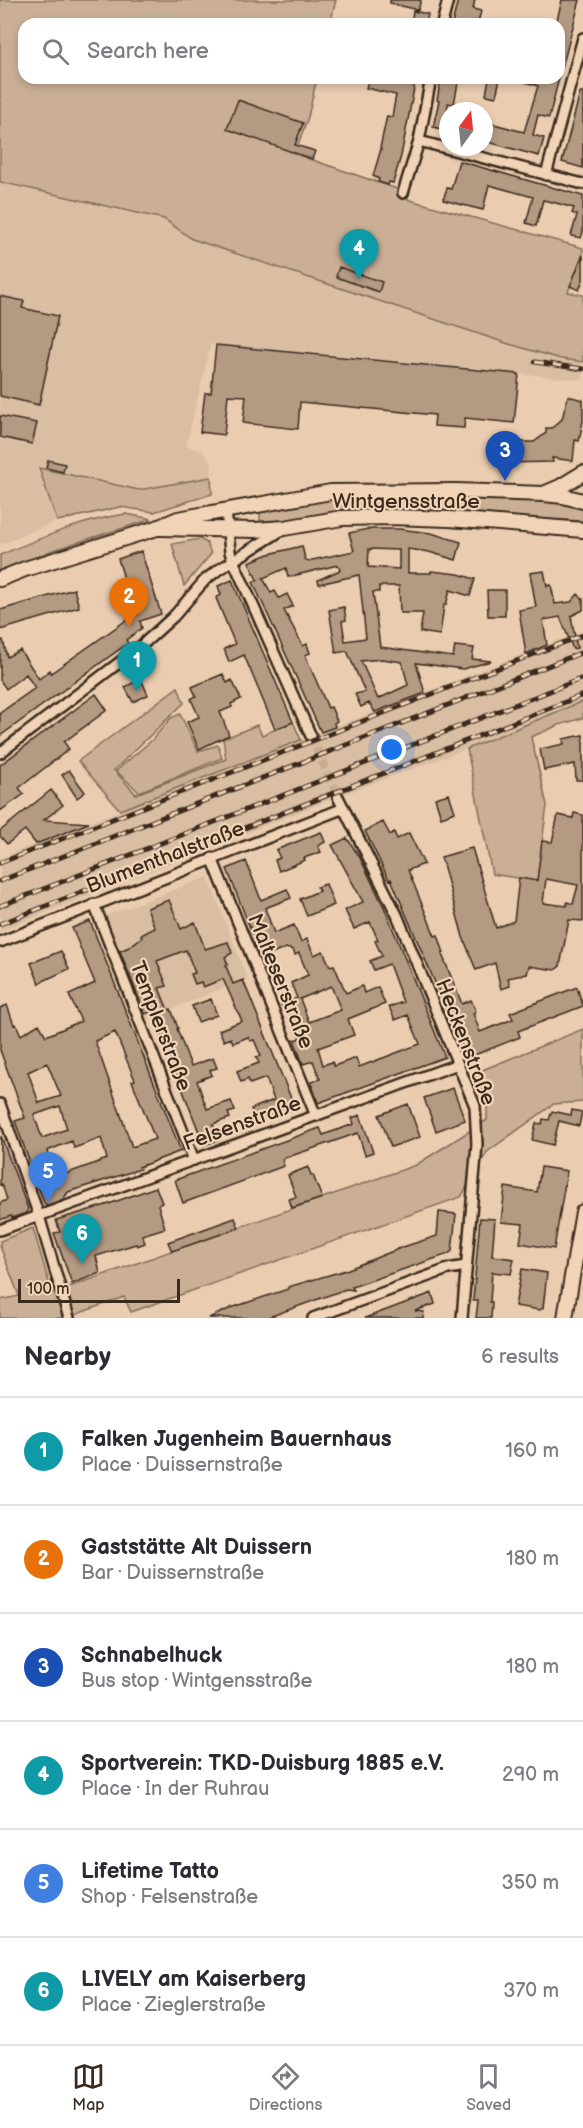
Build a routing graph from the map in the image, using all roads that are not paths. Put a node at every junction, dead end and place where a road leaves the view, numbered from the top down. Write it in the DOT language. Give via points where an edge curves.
graph roads {
  1 [pos="448,0"];
  2 [pos="444,18"];
  3 [pos="583,38"];
  4 [pos="430,84"];
  5 [pos="418,141"];
  6 [pos="546,175"];
  7 [pos="583,184"];
  8 [pos="403,193"];
  9 [pos="583,473"];
  10 [pos="544,494"];
  11 [pos="583,501"];
  12 [pos="227,519"];
  13 [pos="158,528"];
  14 [pos="284,528"];
  15 [pos="583,530"];
  16 [pos="233,560"];
  17 [pos="0,579"];
  18 [pos="311,736"];
  19 [pos="0,753"];
  20 [pos="338,797"];
  21 [pos="344,808"];
  22 [pos="212,858"];
  23 [pos="94,904"];
  24 [pos="0,942"];
  25 [pos="458,1064"];
  26 [pos="0,1104"];
  27 [pos="315,1116"];
  28 [pos="194,1160"];
  29 [pos="583,1212"];
  30 [pos="39,1216"];
  31 [pos="0,1230"];
  32 [pos="466,1266"];
  33 [pos="69,1318"];
  34 [pos="313,1318"];
  35 [pos="462,1318"];
  36 [pos="565,1318"];
  1 -- 2 [label="street"];
  3 -- 6 [label="street"];
  4 -- 5 [label="street"];
  5 -- 6 [label="street"];
  5 -- 8 [label="street"];
  6 -- 7 [label="street"];
  9 -- 10 [label="main road, Wintgensstraße"];
  10 -- 11 [label="main road, Wintgensstraße"];
  10 -- 12 [label="main road, Wintgensstraße" via="331,492"];
  12 -- 13 [label="main road, Wintgensstraße"];
  12 -- 13 [label="main road, Wintgensstraße" via="178,519"];
  12 -- 14 [label="main road, Wintgensstraße"];
  12 -- 16 [label="street"];
  13 -- 17 [label="main road, Wintgensstraße"];
  14 -- 15 [label="main road, Wintgensstraße" via="330,519 391,517"];
  14 -- 16 [label="street"];
  16 -- 18 [label="street"];
  16 -- 19 [label="street" via="206,580 141,646"];
  20 -- 21 [label="street, Heckenstraße"];
  21 -- 22 [label="street, Blumenthalstraße"];
  21 -- 25 [label="street, Heckenstraße" via="397,915"];
  22 -- 23 [label="street, Blumenthalstraße"];
  22 -- 27 [label="street, Malteserstraße"];
  23 -- 24 [label="street, Blumenthalstraße"];
  23 -- 28 [label="street, Templerstraße"];
  25 -- 27 [label="street, Felsenstraße"];
  25 -- 32 [label="street, Heckenstraße" via="475,1106 477,1125"];
  26 -- 30 [label="street"];
  27 -- 28 [label="street, Felsenstraße"];
  28 -- 30 [label="street, Felsenstraße"];
  29 -- 36 [label="main road"];
  30 -- 31 [label="street, Felsenstraße"];
  30 -- 33 [label="street"];
  32 -- 34 [label="street"];
  32 -- 35 [label="street, Heckenstraße"];
}
